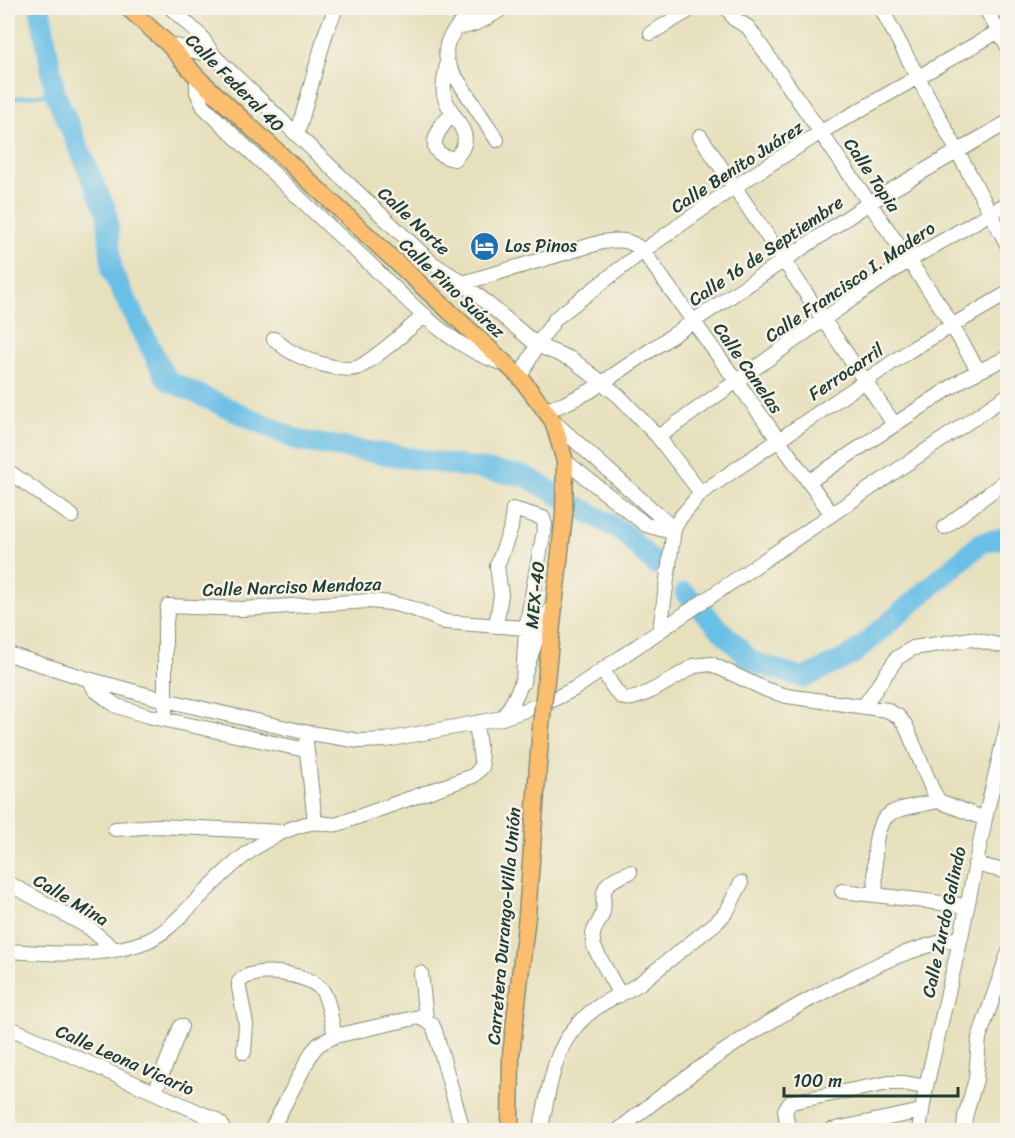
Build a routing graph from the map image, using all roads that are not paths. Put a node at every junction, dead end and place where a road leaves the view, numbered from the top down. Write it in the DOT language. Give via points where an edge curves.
graph roads {
  1 [pos="128,8"];
  2 [pos="171,8"];
  3 [pos="336,8"];
  4 [pos="474,8"];
  5 [pos="503,8"];
  6 [pos="693,8"];
  7 [pos="728,8"];
  8 [pos="881,8"];
  9 [pos="985,8"];
  10 [pos="459,27"];
  11 [pos="1003,28"];
  12 [pos="651,33"];
  13 [pos="168,44"];
  14 [pos="1008,47"];
  15 [pos="214,56"];
  16 [pos="447,61"];
  17 [pos="918,76"];
  18 [pos="197,77"];
  19 [pos="453,114"];
  20 [pos="1008,122"];
  21 [pos="821,132"];
  22 [pos="297,135"];
  23 [pos="700,136"];
  24 [pos="497,140"];
  25 [pos="958,150"];
  26 [pos="288,162"];
  27 [pos="734,187"];
  28 [pos="869,203"];
  29 [pos="1008,203"];
  30 [pos="990,212"];
  31 [pos="1008,246"];
  32 [pos="643,251"];
  33 [pos="783,260"];
  34 [pos="908,261"];
  35 [pos="463,283"];
  36 [pos="1008,293"];
  37 [pos="425,315"];
  38 [pos="823,321"];
  39 [pos="693,322"];
  40 [pos="952,325"];
  41 [pos="274,339"];
  42 [pos="537,345"];
  43 [pos="1008,357"];
  44 [pos="506,364"];
  45 [pos="978,370"];
  46 [pos="520,377"];
  47 [pos="864,381"];
  48 [pos="603,382"];
  49 [pos="737,382"];
  50 [pos="1008,395"];
  51 [pos="549,416"];
  52 [pos="894,424"];
  53 [pos="658,437"];
  54 [pos="777,440"];
  55 [pos="565,461"];
  56 [pos="8,471"];
  57 [pos="1008,479"];
  58 [pos="808,482"];
  59 [pos="701,493"];
  60 [pos="831,513"];
  61 [pos="72,516"];
  62 [pos="945,527"];
  63 [pos="675,529"];
  64 [pos="554,604"];
  65 [pos="496,626"];
  66 [pos="526,628"];
  67 [pos="660,630"];
  68 [pos="1008,647"];
  69 [pos="8,654"];
  70 [pos="603,669"];
  71 [pos="88,679"];
  72 [pos="523,683"];
  73 [pos="165,700"];
  74 [pos="864,706"];
  75 [pos="227,714"];
  76 [pos="502,718"];
  77 [pos="165,719"];
  78 [pos="1008,722"];
  79 [pos="476,724"];
  80 [pos="541,725"];
  81 [pos="225,732"];
  82 [pos="304,732"];
  83 [pos="306,750"];
  84 [pos="939,801"];
  85 [pos="985,819"];
  86 [pos="315,822"];
  87 [pos="115,829"];
  88 [pos="284,833"];
  89 [pos="975,864"];
  90 [pos="630,872"];
  91 [pos="1008,872"];
  92 [pos="8,883"];
  93 [pos="741,883"];
  94 [pos="842,891"];
  95 [pos="876,895"];
  96 [pos="967,906"];
  97 [pos="962,937"];
  98 [pos="114,949"];
  99 [pos="8,951"];
  100 [pos="1008,954"];
  101 [pos="421,973"];
  102 [pos="620,995"];
  103 [pos="426,1019"];
  104 [pos="181,1026"];
  105 [pos="8,1027"];
  106 [pos="335,1035"];
  107 [pos="243,1052"];
  108 [pos="926,1087"];
  109 [pos="155,1092"];
  110 [pos="922,1111"];
  111 [pos="224,1130"];
  112 [pos="271,1131"];
  113 [pos="463,1131"];
  114 [pos="510,1131"];
  115 [pos="540,1131"];
  116 [pos="619,1131"];
  117 [pos="788,1131"];
  118 [pos="831,1131"];
  119 [pos="919,1131"];
  120 [pos="964,1131"];
  1 -- 13 [label="main road, Calle Federal 40"];
  2 -- 15 [label="street, Calle Norte" via="201,36"];
  3 -- 22 [label="street"];
  4 -- 10 [label="street"];
  5 -- 10 [label="street" via="478,24"];
  6 -- 12 [label="street"];
  7 -- 21 [label="street, Calle Topia" via="734,19 748,27"];
  8 -- 17 [label="street"];
  9 -- 11 [label="street"];
  10 -- 16 [label="street" via="448,41"];
  11 -- 14 [label="street"];
  11 -- 17 [label="street, Calle Benito Juárez"];
  13 -- 15 [label="street"];
  13 -- 18 [label="main road, Calle Federal 40"];
  15 -- 22 [label="street, Calle Norte"];
  16 -- 19 [label="street" via="443,89"];
  16 -- 24 [label="street"];
  17 -- 21 [label="street, Calle Benito Juárez"];
  17 -- 25 [label="street"];
  18 -- 26 [label="main road, Calle Federal 40"];
  18 -- 37 [label="street" via="197,92 204,107"];
  19 -- 19 [label="street" via="462,125 463,151 454,159 431,154 440,126"];
  20 -- 25 [label="street, Calle 16 de Septiembre"];
  21 -- 27 [label="street, Calle Benito Juárez"];
  21 -- 28 [label="street, Calle Topia"];
  22 -- 35 [label="street, Calle Norte" via="432,263"];
  23 -- 27 [label="street"];
  25 -- 28 [label="street, Calle 16 de Septiembre"];
  25 -- 30 [label="street"];
  26 -- 44 [label="main road, Calle Pino Suárez"];
  27 -- 32 [label="street, Calle Benito Juárez"];
  27 -- 33 [label="street"];
  28 -- 33 [label="street, Calle 16 de Septiembre"];
  28 -- 34 [label="street, Calle Topia"];
  29 -- 30 [label="street, Calle Francisco I. Madero"];
  30 -- 31 [label="street"];
  30 -- 34 [label="street, Calle Francisco I. Madero"];
  32 -- 35 [label="street" via="630,241 602,242"];
  32 -- 39 [label="street, Calle Canelas"];
  32 -- 42 [label="street, Calle Benito Juárez" via="556,318"];
  33 -- 38 [label="street"];
  33 -- 39 [label="street, Calle 16 de Septiembre"];
  34 -- 38 [label="street, Calle Francisco I. Madero"];
  34 -- 40 [label="street, Calle Topia"];
  35 -- 42 [label="street, Calle Norte"];
  36 -- 40 [label="street, Ferrocarril"];
  37 -- 41 [label="street" via="351,369 300,356"];
  37 -- 44 [label="street" via="473,352"];
  38 -- 47 [label="street"];
  38 -- 49 [label="street, Calle Francisco I. Madero"];
  39 -- 48 [label="street, Calle 16 de Septiembre"];
  39 -- 49 [label="street, Calle Canelas"];
  40 -- 45 [label="street, Calle Topia"];
  40 -- 47 [label="street, Ferrocarril"];
  42 -- 46 [label="street, Calle Benito Juárez"];
  42 -- 48 [label="street, Calle Norte" via="573,360"];
  43 -- 45 [label="street"];
  44 -- 46 [label="main road, Calle Pino Suárez"];
  45 -- 52 [label="street"];
  46 -- 51 [label="main road, Calle Pino Suárez"];
  47 -- 52 [label="street"];
  47 -- 54 [label="street, Ferrocarril"];
  48 -- 51 [label="street, Calle 16 de Septiembre"];
  48 -- 53 [label="street"];
  49 -- 53 [label="street, Calle Francisco I. Madero"];
  49 -- 54 [label="street, Calle Canelas"];
  50 -- 60 [label="street"];
  51 -- 55 [label="main road, Calle Pino Suárez"];
  51 -- 63 [label="street"];
  52 -- 58 [label="street"];
  53 -- 59 [label="street"];
  54 -- 58 [label="street, Calle Canelas"];
  54 -- 59 [label="street, Ferrocarril"];
  55 -- 63 [label="street" via="646,525"];
  55 -- 64 [label="main road, MEX-40" via="564,514"];
  56 -- 61 [label="street"];
  57 -- 62 [label="street"];
  58 -- 60 [label="street, Calle Canelas"];
  59 -- 63 [label="street, Ferrocarril"];
  60 -- 67 [label="street"];
  63 -- 67 [label="street, Ferrocarril"];
  64 -- 72 [label="street"];
  64 -- 80 [label="main road, MEX-40, bridge"];
  65 -- 66 [label="street, Calle Narciso Mendoza"];
  65 -- 66 [label="street" via="501,595 497,566 511,528 513,509 543,518 545,525"];
  65 -- 73 [label="street, Calle Narciso Mendoza" via="445,622 414,609 369,601 242,609 168,606"];
  66 -- 72 [label="street"];
  67 -- 70 [label="street"];
  68 -- 74 [label="street" via="971,639 913,648 897,658"];
  69 -- 71 [label="street"];
  70 -- 74 [label="street" via="626,700 638,698 694,666 711,664 787,696"];
  70 -- 76 [label="street" via="546,703"];
  71 -- 73 [label="street"];
  71 -- 77 [label="street" via="95,690 117,706"];
  72 -- 76 [label="street"];
  73 -- 75 [label="street"];
  73 -- 77 [label="street, Calle Narciso Mendoza"];
  74 -- 84 [label="street" via="887,710 899,717"];
  75 -- 81 [label="street"];
  75 -- 82 [label="street"];
  76 -- 79 [label="street"];
  77 -- 81 [label="street"];
  78 -- 85 [label="street, Calle Zurdo Galindo"];
  79 -- 82 [label="street" via="373,741"];
  79 -- 86 [label="street" via="482,766 473,776 338,824"];
  80 -- 114 [label="main road, Carretera Durango-Villa Unión" via="527,916 511,1055"];
  81 -- 83 [label="street"];
  82 -- 83 [label="street"];
  83 -- 86 [label="street"];
  84 -- 85 [label="street"];
  84 -- 95 [label="street" via="902,809 883,820 876,838"];
  85 -- 89 [label="street, Calle Zurdo Galindo"];
  86 -- 88 [label="street"];
  87 -- 88 [label="street" via="158,826"];
  88 -- 98 [label="street" via="239,860 160,934"];
  89 -- 91 [label="street"];
  89 -- 96 [label="street, Calle Zurdo Galindo"];
  90 -- 102 [label="street" via="606,887 603,914 592,939"];
  92 -- 98 [label="street, Calle Mina" via="88,927"];
  93 -- 102 [label="street" via="717,922 640,984"];
  94 -- 95 [label="street"];
  95 -- 96 [label="street"];
  96 -- 97 [label="street, Calle Zurdo Galindo"];
  97 -- 108 [label="street, Calle Zurdo Galindo"];
  97 -- 116 [label="street" via="880,964 794,1008 710,1060"];
  98 -- 99 [label="street" via="63,954"];
  100 -- 120 [label="street" via="980,1038 976,1080"];
  101 -- 103 [label="street"];
  102 -- 115 [label="street" via="587,1015 562,1044 552,1070"];
  103 -- 106 [label="street" via="411,1017"];
  103 -- 113 [label="street" via="435,1031"];
  104 -- 109 [label="street"];
  105 -- 109 [label="street, Calle Leona Vicario"];
  106 -- 107 [label="street" via="321,988 287,974 248,975 239,982 246,1024"];
  106 -- 112 [label="street" via="312,1052"];
  108 -- 110 [label="street, Calle Zurdo Galindo"];
  108 -- 117 [label="street" via="889,1083 796,1101 787,1105"];
  109 -- 111 [label="street, Calle Leona Vicario" via="214,1119"];
  110 -- 118 [label="street"];
  110 -- 119 [label="street, Calle Zurdo Galindo"];
}
